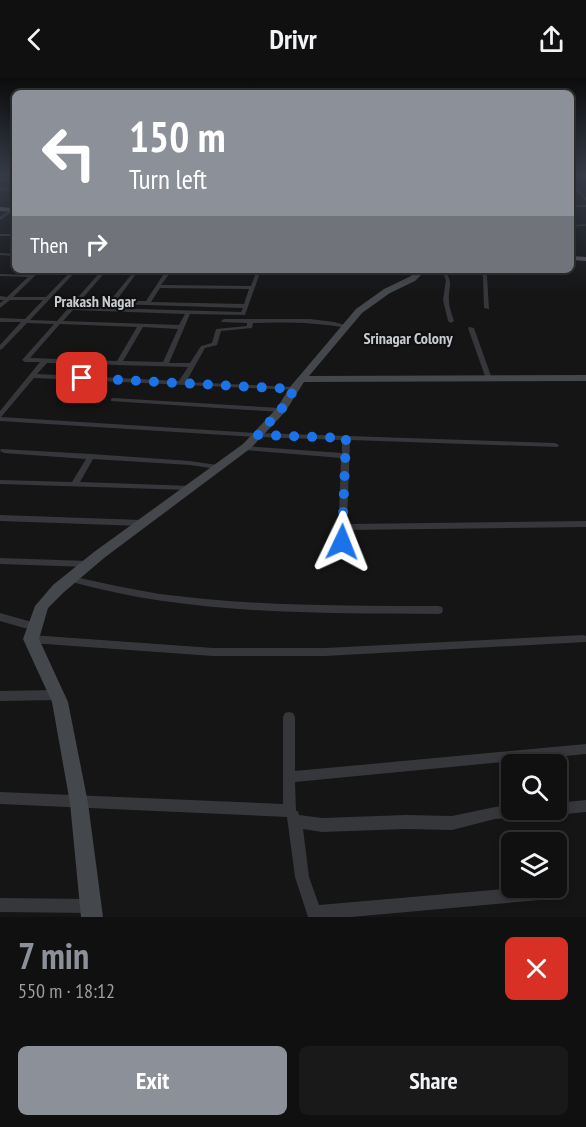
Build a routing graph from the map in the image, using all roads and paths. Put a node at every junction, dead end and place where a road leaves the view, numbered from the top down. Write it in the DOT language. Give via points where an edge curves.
graph roads {
  1 [pos="36,273"];
  2 [pos="72,273"];
  3 [pos="102,273"];
  4 [pos="135,273"];
  5 [pos="168,273"];
  6 [pos="206,273"];
  7 [pos="224,273"];
  8 [pos="258,273"];
  9 [pos="415,273"];
  10 [pos="446,273"];
  11 [pos="482,273"];
  12 [pos="0,275"];
  13 [pos="33,276"];
  14 [pos="158,286"];
  15 [pos="252,288"];
  16 [pos="0,297"];
  17 [pos="9,298"];
  18 [pos="47,299"];
  19 [pos="148,303"];
  20 [pos="0,306"];
  21 [pos="244,306"];
  22 [pos="70,308"];
  23 [pos="487,308"];
  24 [pos="188,312"];
  25 [pos="243,314"];
  26 [pos="0,320"];
  27 [pos="26,321"];
  28 [pos="224,321"];
  29 [pos="241,321"];
  30 [pos="250,321"];
  31 [pos="451,321"];
  32 [pos="58,322"];
  33 [pos="346,326"];
  34 [pos="140,327"];
  35 [pos="180,327"];
  36 [pos="471,328"];
  37 [pos="0,348"];
  38 [pos="44,362"];
  39 [pos="119,363"];
  40 [pos="165,365"];
  41 [pos="189,365"];
  42 [pos="32,376"];
  43 [pos="586,378"];
  44 [pos="489,379"];
  45 [pos="182,383"];
  46 [pos="298,384"];
  47 [pos="113,400"];
  48 [pos="280,410"];
  49 [pos="0,417"];
  50 [pos="258,435"];
  51 [pos="346,438"];
  52 [pos="555,445"];
  53 [pos="244,448"];
  54 [pos="4,451"];
  55 [pos="91,456"];
  56 [pos="345,456"];
  57 [pos="217,467"];
  58 [pos="0,482"];
  59 [pos="75,484"];
  60 [pos="189,488"];
  61 [pos="0,518"];
  62 [pos="142,523"];
  63 [pos="586,524"];
  64 [pos="342,527"];
  65 [pos="342,542"];
  66 [pos="0,561"];
  67 [pos="89,564"];
  68 [pos="71,579"];
  69 [pos="438,610"];
  70 [pos="0,617"];
  71 [pos="33,633"];
  72 [pos="584,639"];
  73 [pos="57,695"];
  74 [pos="0,696"];
  75 [pos="289,717"];
  76 [pos="586,749"];
  77 [pos="289,777"];
  78 [pos="0,798"];
  79 [pos="79,803"];
  80 [pos="586,807"];
  81 [pos="567,808"];
  82 [pos="501,813"];
  83 [pos="292,816"];
  84 [pos="501,897"];
  85 [pos="0,906"];
  86 [pos="91,912"];
  87 [pos="314,915"];
  1 -- 13 [label="street"];
  2 -- 18 [label="street"];
  3 -- 22 [label="street"];
  4 -- 19 [label="street" via="112,302"];
  5 -- 14 [label="street"];
  6 -- 7 [label="street"];
  8 -- 15 [label="street"];
  9 -- 33 [label="main road" via="376,298"];
  10 -- 31 [label="street"];
  11 -- 23 [label="street"];
  12 -- 13 [label="street"];
  13 -- 17 [label="street"];
  14 -- 15 [label="street"];
  14 -- 19 [label="street"];
  15 -- 21 [label="street"];
  16 -- 17 [label="street"];
  17 -- 18 [label="street"];
  17 -- 20 [label="street"];
  18 -- 27 [label="street"];
  19 -- 21 [label="street"];
  21 -- 25 [label="street"];
  22 -- 24 [label="street"];
  22 -- 32 [label="street"];
  24 -- 25 [label="street"];
  24 -- 35 [label="street"];
  25 -- 29 [label="street"];
  26 -- 27 [label="street"];
  27 -- 32 [label="street"];
  27 -- 37 [label="street"];
  28 -- 29 [label="street"];
  29 -- 30 [label="street"];
  30 -- 33 [label="street" via="315,320"];
  30 -- 41 [label="street" via="250,327 218,330 215,344 204,347"];
  32 -- 34 [label="street"];
  32 -- 38 [label="street" via="25,360"];
  33 -- 46 [label="main road"];
  34 -- 35 [label="street"];
  34 -- 39 [label="street"];
  35 -- 40 [label="street"];
  36 -- 44 [label="street"];
  38 -- 39 [label="street"];
  38 -- 42 [label="street"];
  39 -- 40 [label="street"];
  40 -- 41 [label="street"];
  41 -- 45 [label="street"];
  42 -- 45 [label="street"];
  42 -- 49 [label="street"];
  43 -- 44 [label="main road"];
  44 -- 46 [label="main road"];
  45 -- 46 [label="street"];
  46 -- 48 [label="main road"];
  47 -- 48 [label="street"];
  48 -- 50 [label="main road"];
  49 -- 50 [label="street"];
  50 -- 51 [label="street"];
  50 -- 53 [label="main road"];
  51 -- 52 [label="street"];
  51 -- 56 [label="street"];
  53 -- 56 [label="street"];
  53 -- 57 [label="main road"];
  54 -- 55 [label="street"];
  55 -- 57 [label="street"];
  55 -- 59 [label="street"];
  56 -- 64 [label="street"];
  57 -- 60 [label="main road"];
  58 -- 59 [label="street"];
  59 -- 60 [label="street"];
  60 -- 62 [label="main road"];
  61 -- 62 [label="street"];
  62 -- 67 [label="main road"];
  63 -- 64 [label="street"];
  64 -- 65 [label="street"];
  66 -- 67 [label="street"];
  67 -- 68 [label="main road"];
  68 -- 69 [label="street" via="118,592 177,598 310,609"];
  68 -- 71 [label="main road" via="42,606"];
  70 -- 71 [label="street"];
  71 -- 72 [label="street" via="213,652 324,652"];
  71 -- 73 [label="main road"];
  73 -- 74 [label="street"];
  73 -- 79 [label="main road"];
  75 -- 77 [label="street"];
  76 -- 77 [label="street"];
  77 -- 83 [label="street"];
  78 -- 79 [label="street"];
  79 -- 83 [label="street"];
  79 -- 86 [label="main road"];
  80 -- 81 [label="street"];
  82 -- 83 [label="street" via="452,823 322,825"];
  83 -- 87 [label="street" via="302,877"];
  84 -- 87 [label="street"];
  85 -- 86 [label="street"];
}
